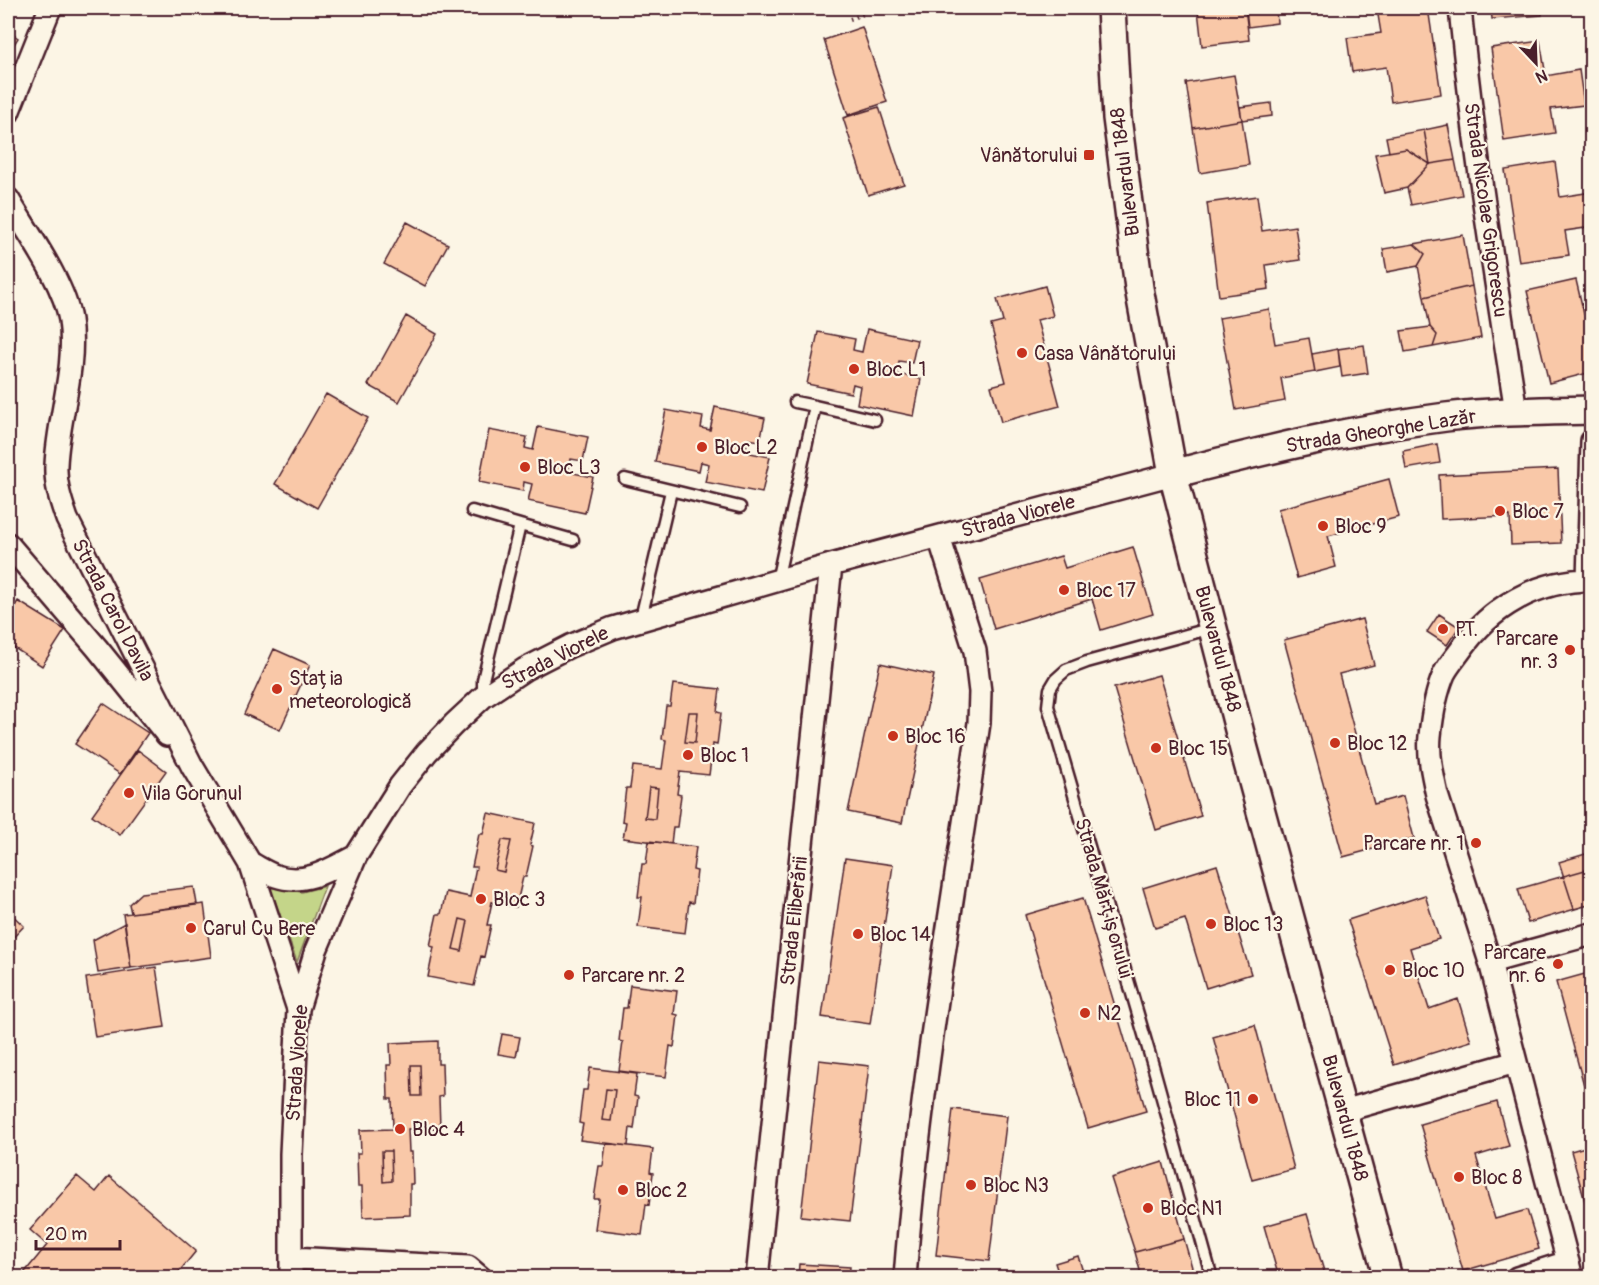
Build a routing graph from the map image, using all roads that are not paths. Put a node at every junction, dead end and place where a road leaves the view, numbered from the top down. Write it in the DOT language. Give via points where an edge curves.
graph roads {
  1 [pos="50,8"];
  2 [pos="1111,8"];
  3 [pos="1460,8"];
  4 [pos="8,113"];
  5 [pos="8,199"];
  6 [pos="795,402"];
  7 [pos="815,406"];
  8 [pos="1592,410"];
  9 [pos="1516,411"];
  10 [pos="875,420"];
  11 [pos="1592,441"];
  12 [pos="1173,474"];
  13 [pos="625,479"];
  14 [pos="671,491"];
  15 [pos="740,507"];
  16 [pos="472,511"];
  17 [pos="520,525"];
  18 [pos="939,537"];
  19 [pos="573,540"];
  20 [pos="11,557"];
  21 [pos="831,565"];
  22 [pos="777,580"];
  23 [pos="1590,580"];
  24 [pos="641,618"];
  25 [pos="1212,628"];
  26 [pos="483,697"];
  27 [pos="192,766"];
  28 [pos="356,856"];
  29 [pos="250,863"];
  30 [pos="1592,934"];
  31 [pos="1490,962"];
  32 [pos="298,1009"];
  33 [pos="1516,1062"];
  34 [pos="1343,1111"];
  35 [pos="291,1268"];
  36 [pos="1570,1270"];
  37 [pos="481,1278"];
  38 [pos="757,1278"];
  39 [pos="905,1278"];
  40 [pos="1212,1278"];
  41 [pos="1388,1278"];
  42 [pos="1517,1278"];
  1 -- 4 [label="street"];
  2 -- 12 [label="street, Bulevardul 1848" via="1117,118 1139,288"];
  3 -- 9 [label="street, Strada Nicolae Grigorescu"];
  5 -- 27 [label="street, Strada Carol Davila" via="60,289 70,319 72,355 56,466 58,492 67,519"];
  6 -- 7 [label="lane"];
  7 -- 10 [label="lane"];
  7 -- 22 [label="lane"];
  8 -- 9 [label="street, Strada Gheorghe Lazăr"];
  9 -- 12 [label="street, Strada Gheorghe Lazăr" via="1448,417 1322,437"];
  11 -- 23 [label="street"];
  12 -- 18 [label="street, Strada Viorele"];
  12 -- 25 [label="street, Bulevardul 1848"];
  13 -- 14 [label="lane"];
  14 -- 15 [label="lane"];
  14 -- 24 [label="lane"];
  16 -- 17 [label="lane"];
  17 -- 19 [label="lane"];
  17 -- 26 [label="lane" via="483,680"];
  18 -- 21 [label="street, Strada Viorele"];
  18 -- 39 [label="street" via="975,651 980,702 939,979"];
  20 -- 27 [label="street" via="97,648"];
  21 -- 22 [label="street, Strada Viorele"];
  21 -- 38 [label="street, Strada Eliberării"];
  22 -- 24 [label="street, Strada Viorele"];
  23 -- 31 [label="street" via="1544,586 1502,608 1467,640 1445,672 1439,690 1429,738 1431,767"];
  24 -- 26 [label="street, Strada Viorele" via="570,646"];
  25 -- 34 [label="street, Bulevardul 1848"];
  25 -- 40 [label="lane, Strada Mărțișorului" via="1066,670 1050,689 1048,706"];
  26 -- 28 [label="street, Strada Viorele" via="427,752 400,786"];
  27 -- 29 [label="street, Strada Carol Davila"];
  28 -- 29 [label="street" via="328,871 295,879 276,876"];
  28 -- 32 [label="street, Strada Viorele" via="316,950"];
  29 -- 32 [label="street, Strada Carol Davila"];
  30 -- 31 [label="street"];
  31 -- 33 [label="street"];
  32 -- 35 [label="street, Strada Viorele" via="291,1154"];
  33 -- 34 [label="street"];
  33 -- 36 [label="street"];
  34 -- 41 [label="street, Bulevardul 1848"];
  35 -- 37 [label="street" via="468,1267"];
  36 -- 42 [label="street"];
}
